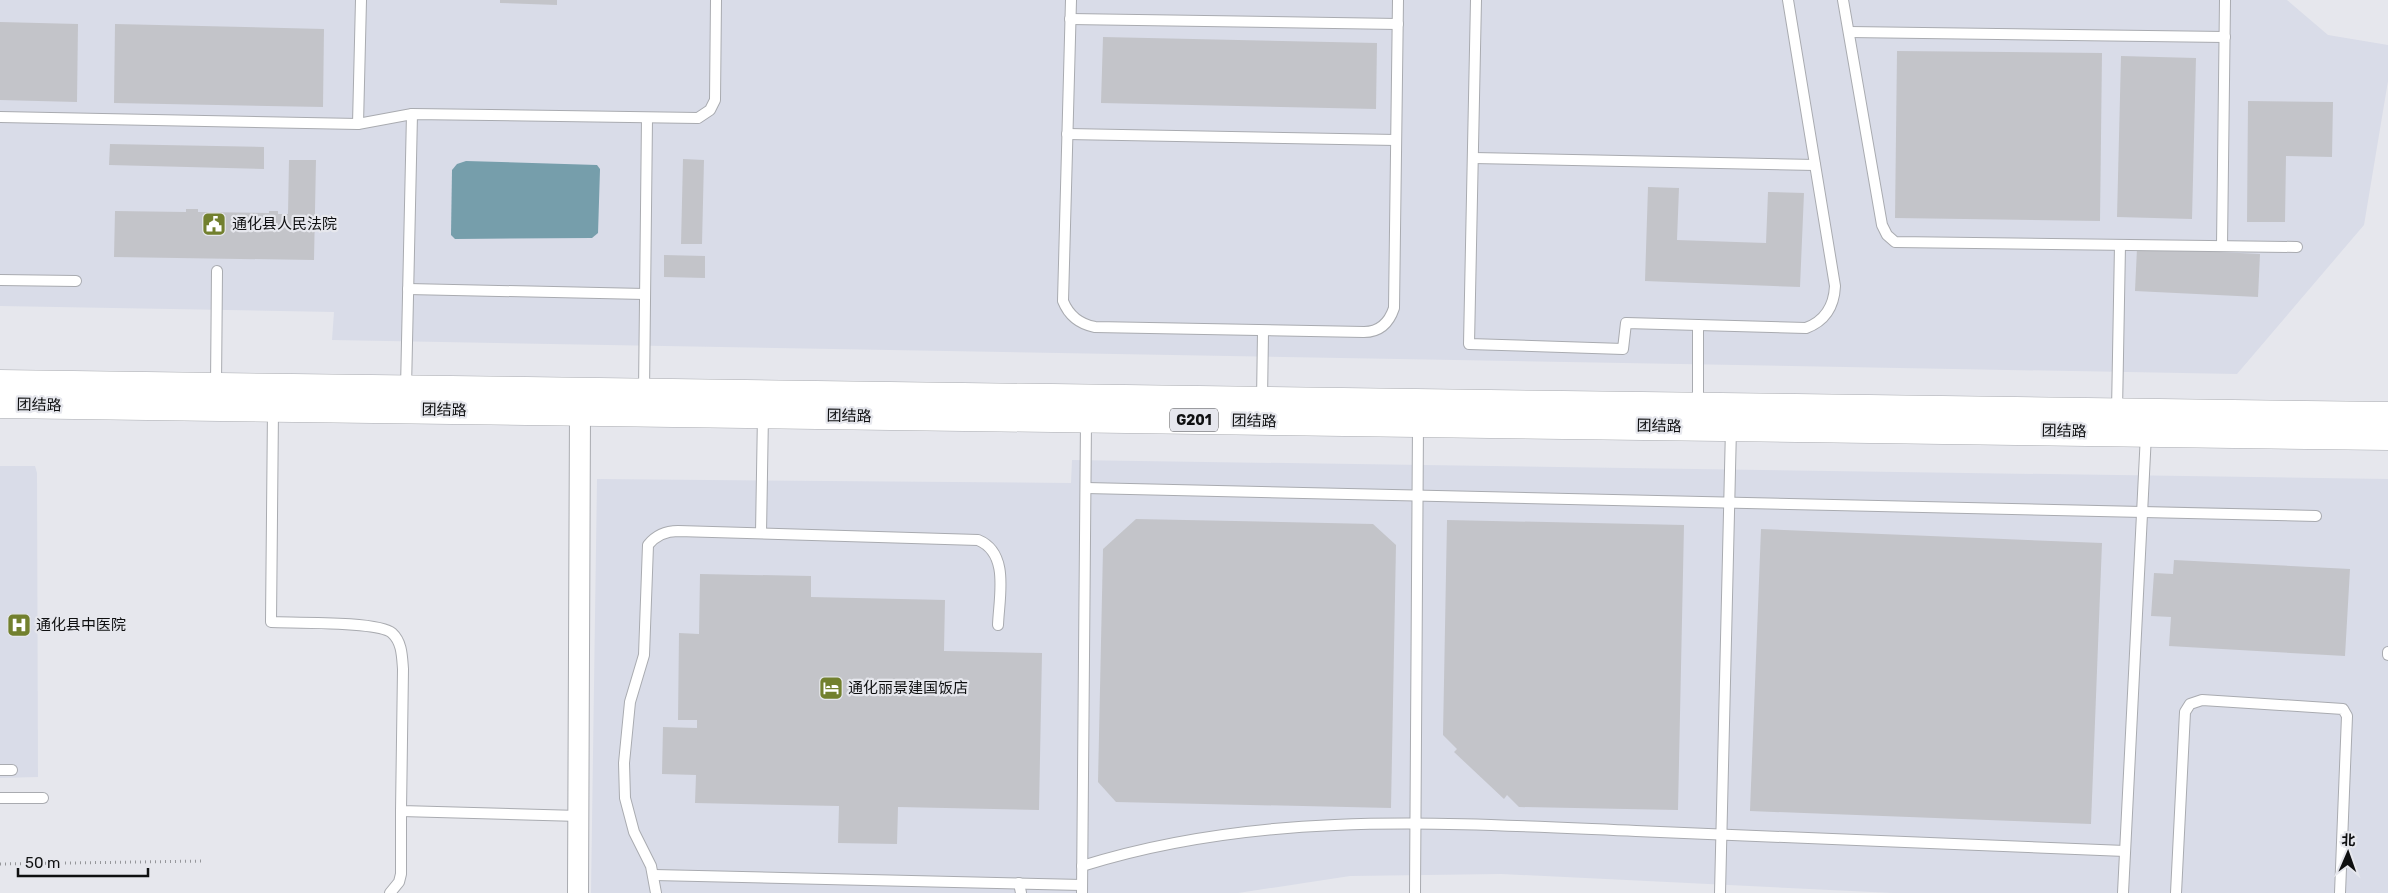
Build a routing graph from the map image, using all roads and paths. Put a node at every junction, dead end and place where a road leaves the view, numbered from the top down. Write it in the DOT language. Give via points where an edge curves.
graph roads {
  1 [pos="360,0"];
  2 [pos="716,0"];
  3 [pos="1070,0"];
  4 [pos="1398,0"];
  5 [pos="1476,0"];
  6 [pos="1788,0"];
  7 [pos="1844,0"];
  8 [pos="2225,0"];
  9 [pos="1070,19"];
  10 [pos="1398,24"];
  11 [pos="1849,32"];
  12 [pos="2225,37"];
  13 [pos="412,114"];
  14 [pos="0,118"];
  15 [pos="647,118"];
  16 [pos="358,124"];
  17 [pos="1067,134"];
  18 [pos="1396,140"];
  19 [pos="1473,158"];
  20 [pos="1815,165"];
  21 [pos="2120,245"];
  22 [pos="2222,246"];
  23 [pos="2297,247"];
  24 [pos="217,271"];
  25 [pos="0,280"];
  26 [pos="76,281"];
  27 [pos="408,289"];
  28 [pos="645,294"];
  29 [pos="1698,325"];
  30 [pos="1263,332"];
  31 [pos="0,384"];
  32 [pos="216,387"];
  33 [pos="406,389"];
  34 [pos="644,392"];
  35 [pos="1262,400"];
  36 [pos="0,404"];
  37 [pos="1698,406"];
  38 [pos="273,408"];
  39 [pos="580,412"];
  40 [pos="2117,412"];
  41 [pos="763,414"];
  42 [pos="2388,416"];
  43 [pos="1086,419"];
  44 [pos="1418,423"];
  45 [pos="1732,427"];
  46 [pos="2146,433"];
  47 [pos="2388,436"];
  48 [pos="1086,488"];
  49 [pos="1417,496"];
  50 [pos="1730,502"];
  51 [pos="2142,512"];
  52 [pos="2316,516"];
  53 [pos="761,533"];
  54 [pos="998,625"];
  55 [pos="0,770"];
  56 [pos="12,770"];
  57 [pos="0,798"];
  58 [pos="42,798"];
  59 [pos="401,811"];
  60 [pos="579,816"];
  61 [pos="1416,822"];
  62 [pos="1722,834"];
  63 [pos="2125,851"];
  64 [pos="205,861"];
  65 [pos="0,864"];
  66 [pos="1082,866"];
  67 [pos="654,876"];
  68 [pos="1020,888"];
  69 [pos="1082,889"];
  70 [pos="390,893"];
  71 [pos="578,893"];
  72 [pos="656,893"];
  73 [pos="1415,893"];
  74 [pos="1720,893"];
  75 [pos="2123,893"];
  76 [pos="2176,893"];
  77 [pos="2340,893"];
  1 -- 16 [label="lane"];
  2 -- 15 [label="lane" via="713,106 698,118"];
  3 -- 9 [label="lane"];
  4 -- 10 [label="lane"];
  5 -- 19 [label="lane"];
  6 -- 20 [label="lane"];
  7 -- 11 [label="lane"];
  8 -- 12 [label="lane"];
  9 -- 10 [label="lane"];
  9 -- 17 [label="lane"];
  10 -- 18 [label="lane"];
  11 -- 12 [label="lane"];
  11 -- 21 [label="lane" via="1882,225 1891,239 1895,242"];
  12 -- 22 [label="lane"];
  13 -- 15 [label="lane"];
  13 -- 16 [label="lane"];
  13 -- 27 [label="lane"];
  14 -- 16 [label="lane"];
  15 -- 28 [label="lane"];
  17 -- 18 [label="lane"];
  17 -- 30 [label="lane" via="1063,301 1074,318 1095,327"];
  18 -- 30 [label="lane" via="1394,308 1387,322 1370,332"];
  19 -- 20 [label="lane"];
  19 -- 29 [label="lane" via="1469,344 1623,349 1626,323"];
  20 -- 29 [label="lane" via="1835,286 1830,310 1820,321 1806,328"];
  21 -- 22 [label="lane"];
  21 -- 40 [label="lane"];
  22 -- 23 [label="lane"];
  24 -- 32 [label="lane"];
  25 -- 26 [label="lane"];
  27 -- 28 [label="lane"];
  27 -- 33 [label="lane"];
  28 -- 34 [label="lane"];
  29 -- 37 [label="lane"];
  30 -- 35 [label="lane"];
  31 -- 32 [label="highway, 团结路 / G201"];
  32 -- 33 [label="highway, 团结路 / G201"];
  33 -- 34 [label="highway, 团结路 / G201"];
  34 -- 35 [label="highway, 团结路 / G201"];
  35 -- 37 [label="highway, 团结路 / G201"];
  36 -- 38 [label="highway, 团结路 / G201"];
  37 -- 40 [label="highway, 团结路 / G201"];
  38 -- 39 [label="highway, 团结路 / G201"];
  38 -- 59 [label="lane" via="271,622 381,626 397,638 403,669"];
  39 -- 41 [label="highway, 团结路 / G201"];
  39 -- 60 [label="street"];
  40 -- 42 [label="highway, 团结路 / G201"];
  41 -- 43 [label="highway, 团结路 / G201"];
  41 -- 53 [label="lane"];
  43 -- 44 [label="highway, 团结路 / G201"];
  43 -- 48 [label="lane"];
  44 -- 45 [label="highway, 团结路 / G201"];
  44 -- 49 [label="lane"];
  45 -- 46 [label="highway, 团结路 / G201"];
  45 -- 50 [label="lane"];
  46 -- 47 [label="highway, 团结路 / G201"];
  46 -- 51 [label="lane"];
  48 -- 49 [label="lane"];
  48 -- 66 [label="lane"];
  49 -- 50 [label="lane"];
  49 -- 61 [label="lane"];
  50 -- 51 [label="lane"];
  50 -- 62 [label="lane"];
  51 -- 52 [label="lane"];
  51 -- 63 [label="lane"];
  53 -- 54 [label="lane" via="978,540 992,549 999,563"];
  53 -- 67 [label="lane" via="671,531 648,545 644,655 630,702 624,763 625,798 630,821"];
  55 -- 56 [label="lane"];
  57 -- 58 [label="lane"];
  59 -- 60 [label="lane"];
  59 -- 70 [label="lane" via="401,874"];
  60 -- 71 [label="street"];
  61 -- 62 [label="lane"];
  61 -- 66 [label="lane" via="1219,834 1151,846"];
  61 -- 73 [label="lane"];
  62 -- 63 [label="lane"];
  62 -- 74 [label="lane"];
  63 -- 75 [label="lane"];
  64 -- 65 [label="path"];
  66 -- 69 [label="lane"];
  67 -- 68 [label="lane"];
  67 -- 72 [label="lane"];
  68 -- 69 [label="lane"];
  76 -- 77 [label="lane" via="2185,712 2190,704 2202,700 2343,709 2347,716"];
}
